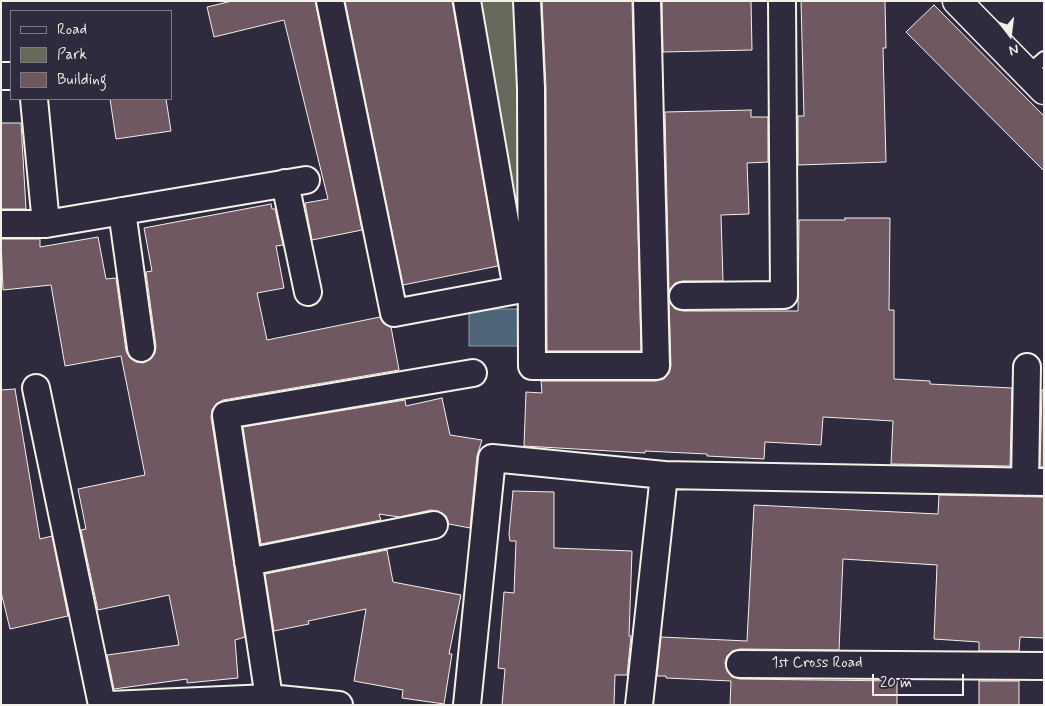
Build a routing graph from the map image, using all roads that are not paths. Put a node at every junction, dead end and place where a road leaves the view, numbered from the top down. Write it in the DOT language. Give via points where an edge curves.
graph roads {
  1 [pos="330,1"];
  2 [pos="467,1"];
  3 [pos="527,1"];
  4 [pos="647,1"];
  5 [pos="782,1"];
  6 [pos="957,1"];
  7 [pos="1038,74"];
  8 [pos="34,100"];
  9 [pos="122,211"];
  10 [pos="1,224"];
  11 [pos="46,224"];
  12 [pos="308,292"];
  13 [pos="683,296"];
  14 [pos="141,348"];
  15 [pos="1027,367"];
  16 [pos="473,373"];
  17 [pos="36,388"];
  18 [pos="664,475"];
  19 [pos="1034,482"];
  20 [pos="434,525"];
  21 [pos="248,562"];
  22 [pos="740,664"];
  23 [pos="1044,666"];
  24 [pos="269,698"];
  25 [pos="102,705"];
  26 [pos="109,705"];
  27 [pos="339,705"];
  28 [pos="467,705"];
  29 [pos="639,705"];
  1 -- 2 [label="street" via="394,313 517,290"];
  3 -- 4 [label="street" via="531,88 532,366 656,366"];
  5 -- 13 [label="street" via="784,295"];
  6 -- 7 [label="main road"];
  8 -- 11 [label="street"];
  9 -- 11 [label="street"];
  9 -- 12 [label="street" via="296,182"];
  9 -- 14 [label="street"];
  10 -- 11 [label="street"];
  15 -- 19 [label="street"];
  16 -- 21 [label="street" via="226,415"];
  17 -- 25 [label="street"];
  18 -- 19 [label="street"];
  18 -- 28 [label="street" via="492,458"];
  18 -- 29 [label="street"];
  20 -- 21 [label="street"];
  21 -- 24 [label="street"];
  22 -- 23 [label="street, 1st Cross Road"];
  24 -- 26 [label="street"];
  24 -- 27 [label="street"];
}
